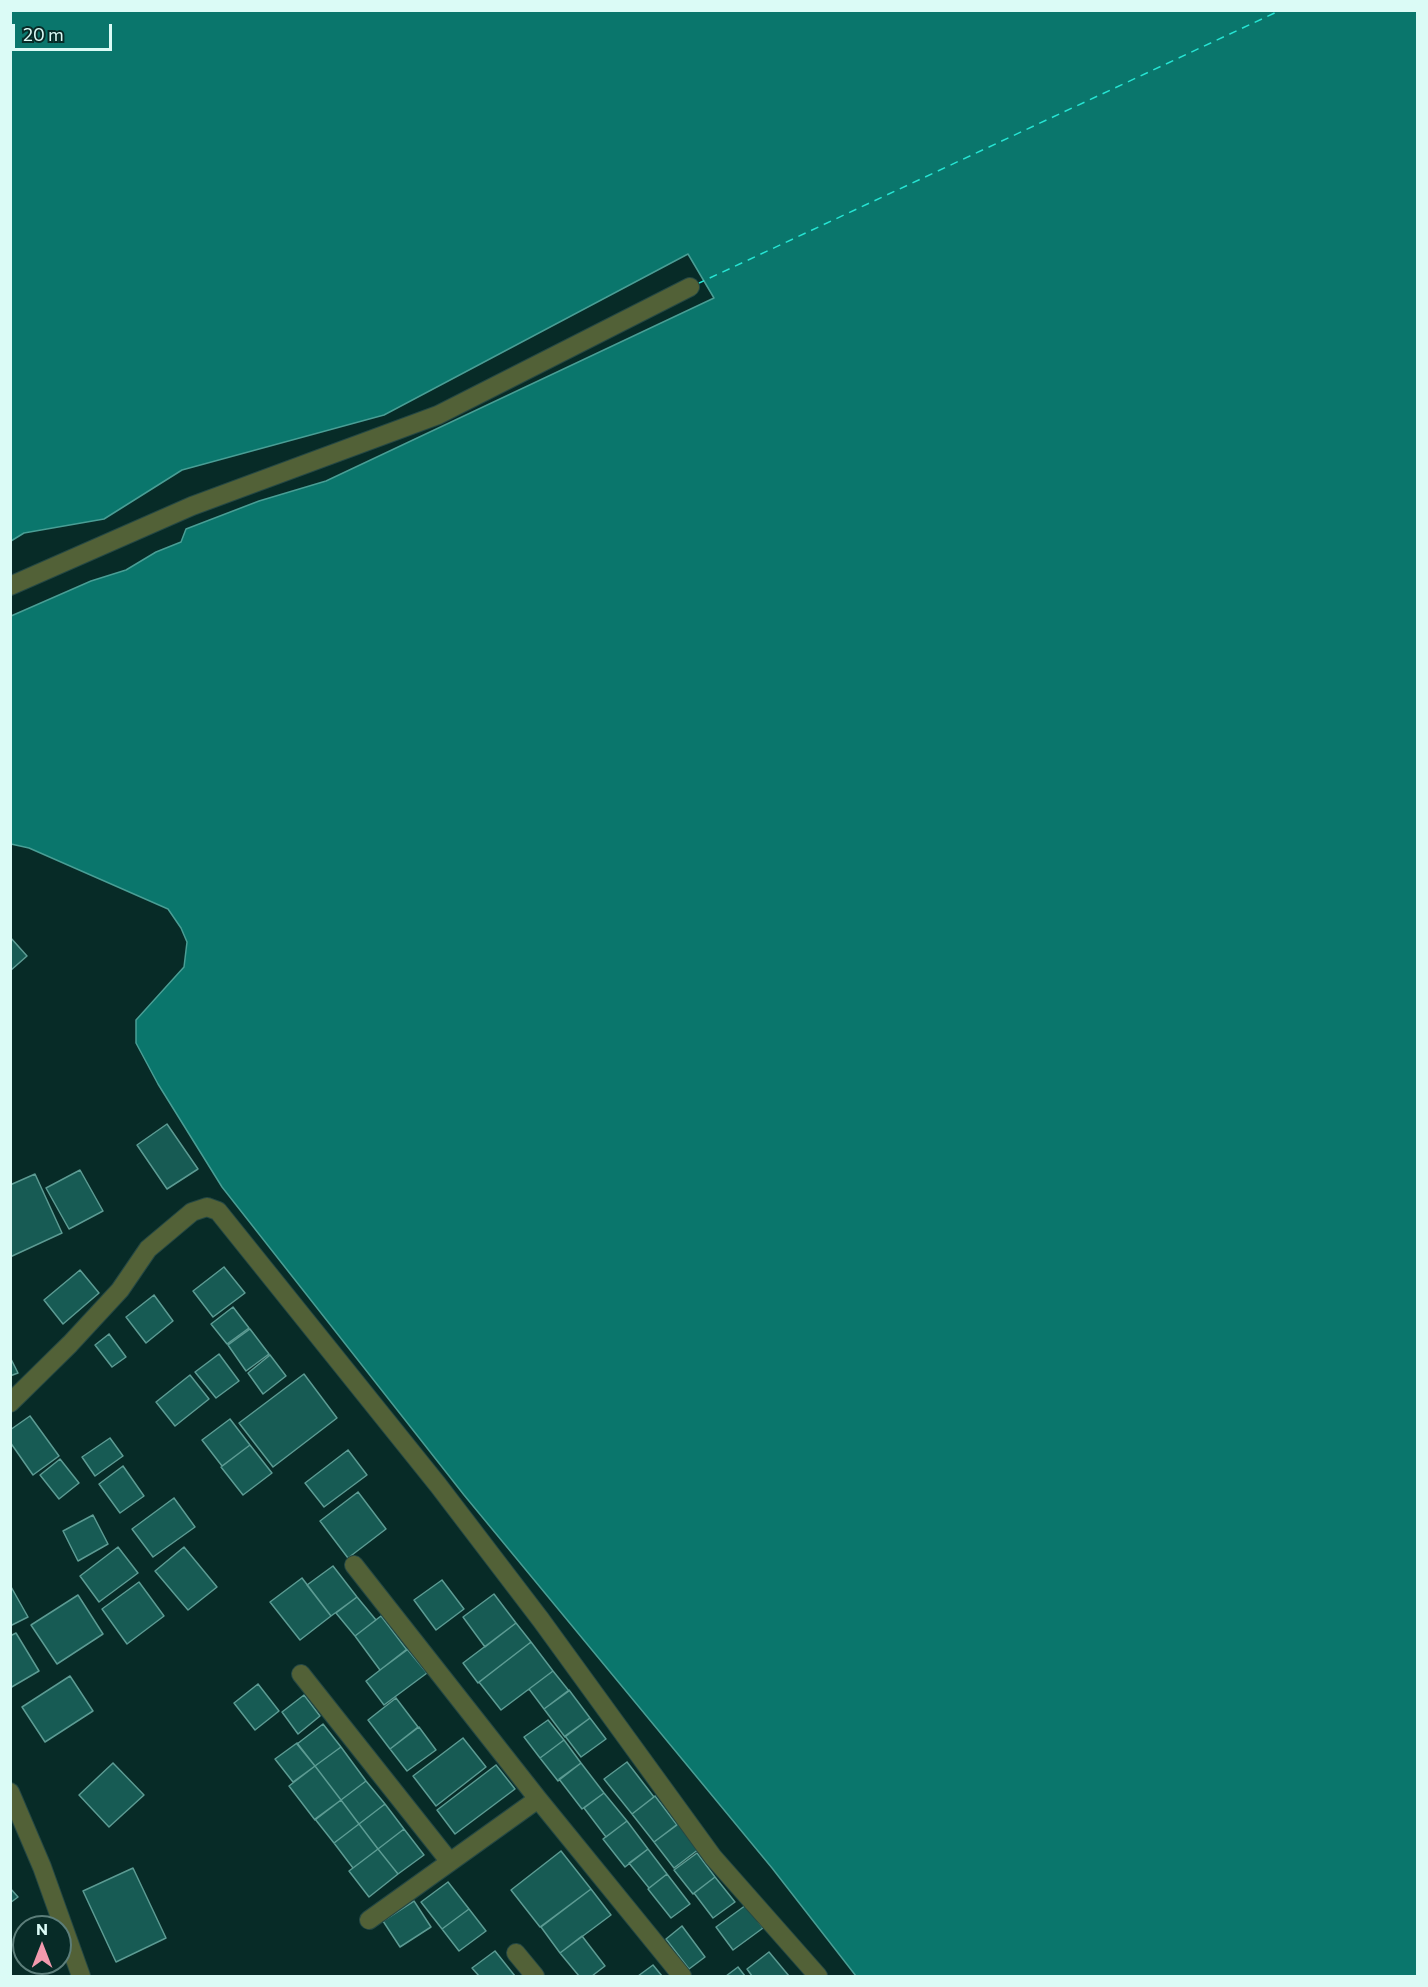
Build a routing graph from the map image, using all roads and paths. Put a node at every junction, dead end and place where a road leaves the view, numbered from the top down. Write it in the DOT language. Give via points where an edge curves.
graph roads {
  1 [pos="690,287"];
  2 [pos="10,586"];
  3 [pos="10,1403"];
  4 [pos="354,1564"];
  5 [pos="301,1674"];
  6 [pos="10,1792"];
  7 [pos="538,1799"];
  8 [pos="450,1862"];
  9 [pos="369,1920"];
  10 [pos="516,1953"];
  11 [pos="81,1977"];
  12 [pos="535,1977"];
  13 [pos="681,1977"];
  14 [pos="818,1977"];
  1 -- 2 [label="street" via="438,415 192,506"];
  3 -- 14 [label="street" via="120,1290 148,1249 192,1212 207,1207 218,1210 445,1494 713,1857"];
  4 -- 7 [label="street"];
  5 -- 8 [label="street"];
  6 -- 11 [label="street" via="42,1867"];
  7 -- 8 [label="street"];
  7 -- 13 [label="street"];
  8 -- 9 [label="street"];
  10 -- 12 [label="street"];
}
